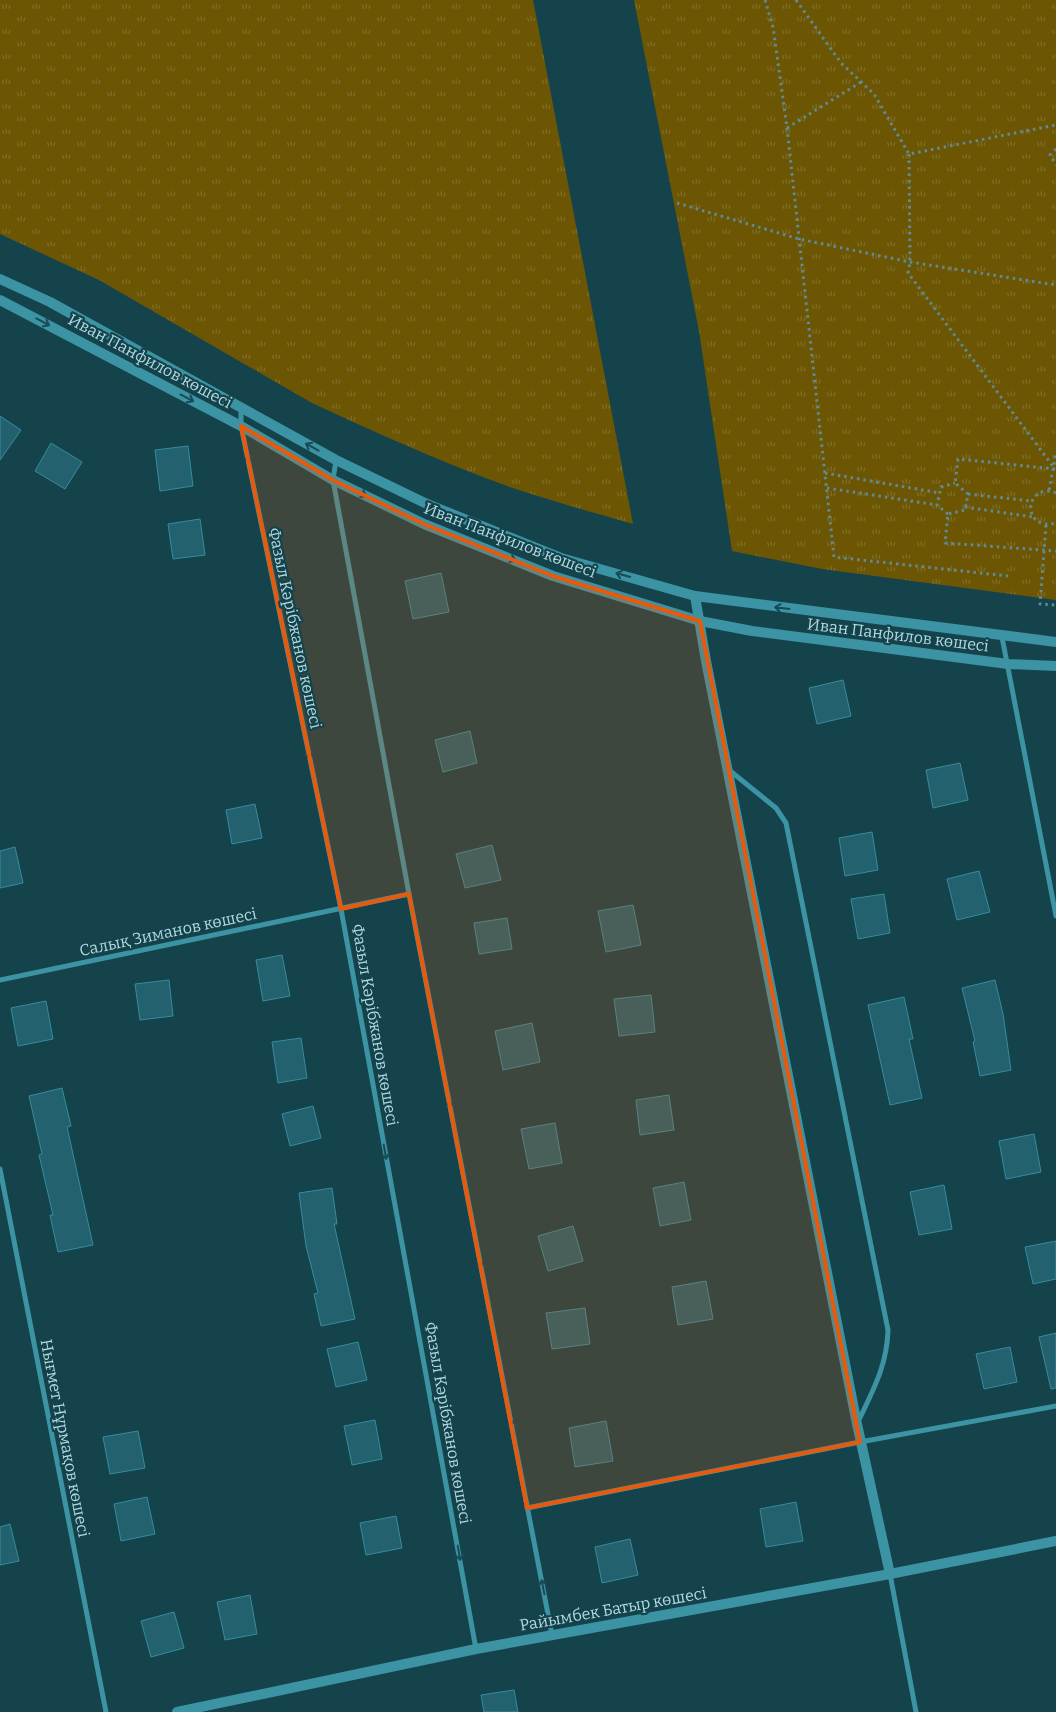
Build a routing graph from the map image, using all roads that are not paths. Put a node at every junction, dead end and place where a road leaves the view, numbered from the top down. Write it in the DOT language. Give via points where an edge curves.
graph roads {
  1 [pos="0,279"];
  2 [pos="0,300"];
  3 [pos="241,407"];
  4 [pos="241,426"];
  5 [pos="336,460"];
  6 [pos="333,480"];
  7 [pos="695,596"];
  8 [pos="700,621"];
  9 [pos="1002,637"];
  10 [pos="1056,642"];
  11 [pos="1008,664"];
  12 [pos="1056,666"];
  13 [pos="727,769"];
  14 [pos="409,894"];
  15 [pos="341,909"];
  16 [pos="1056,916"];
  17 [pos="0,980"];
  18 [pos="0,1169"];
  19 [pos="1056,1406"];
  20 [pos="857,1424"];
  21 [pos="860,1442"];
  22 [pos="527,1508"];
  23 [pos="1056,1541"];
  24 [pos="890,1574"];
  25 [pos="552,1635"];
  26 [pos="476,1649"];
  27 [pos="106,1712"];
  28 [pos="177,1712"];
  29 [pos="916,1712"];
  1 -- 3 [label="street, Иван Панфилов көшесі" via="50,302"];
  2 -- 4 [label="street, Иван Панфилов көшесі, one-way"];
  3 -- 4 [label="street, Фазыл Кәрібжанов көшесі"];
  5 -- 3 [label="street, Иван Панфилов көшесі, one-way"];
  4 -- 6 [label="street, Иван Панфилов көшесі"];
  4 -- 15 [label="street, Фазыл Кәрібжанов көшесі, one-way"];
  5 -- 6 [label="street"];
  7 -- 5 [label="street, Иван Панфилов көшесі, one-way" via="561,558 427,504"];
  6 -- 8 [label="street, Иван Панфилов көшесі, one-way" via="424,524 553,576"];
  6 -- 14 [label="street"];
  7 -- 8 [label="street"];
  9 -- 7 [label="street, Иван Панфилов көшесі, one-way"];
  8 -- 11 [label="street, Иван Панфилов көшесі" via="752,631"];
  8 -- 13 [label="street"];
  9 -- 10 [label="street, Иван Панфилов көшесі"];
  9 -- 11 [label="street"];
  11 -- 12 [label="street, Иван Панфилов көшесі"];
  11 -- 16 [label="street"];
  13 -- 20 [label="street"];
  13 -- 20 [label="street" via="776,808 786,823 888,1330 882,1372"];
  14 -- 15 [label="street, Салық Зиманов көшесі"];
  22 -- 14 [label="street, one-way"];
  15 -- 17 [label="street, Салық Зиманов көшесі"];
  15 -- 26 [label="street, Фазыл Кәрібжанов көшесі, one-way"];
  18 -- 27 [label="street, Нығмет Нұрмақов көшесі"];
  19 -- 21 [label="street"];
  20 -- 21 [label="street"];
  21 -- 22 [label="street"];
  21 -- 24 [label="street"];
  25 -- 22 [label="street, one-way"];
  23 -- 24 [label="street, Райымбек Батыр көшесі"];
  24 -- 25 [label="street, Райымбек Батыр көшесі"];
  24 -- 29 [label="street"];
  25 -- 26 [label="street, Райымбек Батыр көшесі"];
  26 -- 28 [label="street, Райымбек Батыр көшесі"];
}
